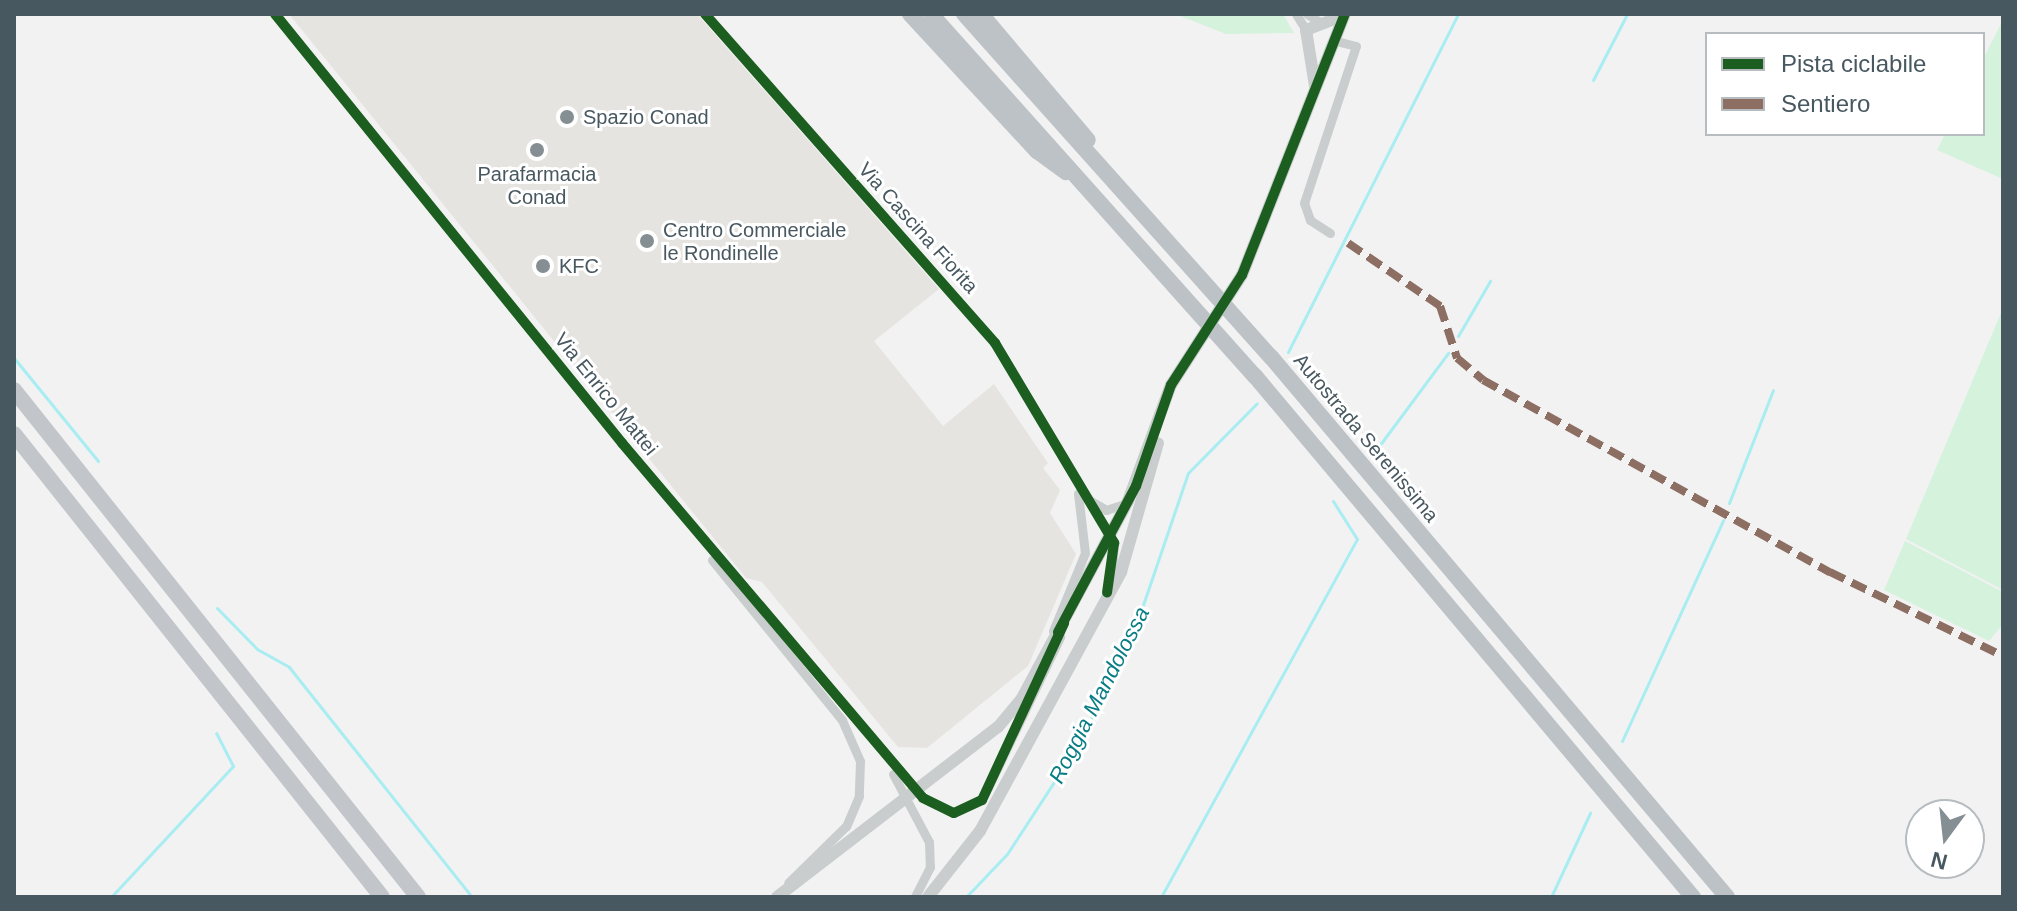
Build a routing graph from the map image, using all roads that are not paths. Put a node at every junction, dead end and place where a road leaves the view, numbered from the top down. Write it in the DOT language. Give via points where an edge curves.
graph roads {
  1 [pos="277,14"];
  2 [pos="705,14"];
  3 [pos="910,14"];
  4 [pos="931,14"];
  5 [pos="964,14"];
  6 [pos="981,14"];
  7 [pos="1296,14"];
  8 [pos="1345,14"];
  9 [pos="1306,30"];
  10 [pos="1325,30"];
  11 [pos="1313,51"];
  12 [pos="1313,105"];
  13 [pos="1107,172"];
  14 [pos="1092,189"];
  15 [pos="1330,233"];
  16 [pos="14,390"];
  17 [pos="1159,428"];
  18 [pos="14,434"];
  19 [pos="622,443"];
  20 [pos="1076,486"];
  21 [pos="1128,501"];
  22 [pos="1108,535"];
  23 [pos="1099,556"];
  24 [pos="1117,560"];
  25 [pos="1107,593"];
  26 [pos="1064,623"];
  27 [pos="1031,681"];
  28 [pos="873,745"];
  29 [pos="390,862"];
  30 [pos="382,897"];
  31 [pos="418,897"];
  32 [pos="428,897"];
  33 [pos="776,897"];
  34 [pos="915,897"];
  35 [pos="928,897"];
  36 [pos="1693,897"];
  37 [pos="1727,897"];
  1 -- 19 [label="street, Via Enrico Mattei"];
  2 -- 20 [label="street, Via Cascina Fiorita" via="972,313"];
  3 -- 14 [label="highway" via="1037,151"];
  4 -- 14 [label="highway"];
  5 -- 13 [label="highway, Autostrada Serenissima"];
  6 -- 13 [label="highway" via="1072,114"];
  7 -- 9 [label="street"];
  8 -- 10 [label="street"];
  9 -- 10 [label="street"];
  9 -- 11 [label="street"];
  10 -- 11 [label="street"];
  10 -- 12 [label="street"];
  10 -- 15 [label="street" via="1356,46 1304,203 1310,220"];
  11 -- 12 [label="street"];
  12 -- 17 [label="street" via="1242,275 1188,357"];
  13 -- 37 [label="highway, Autostrada Serenissima"];
  14 -- 36 [label="highway"];
  16 -- 29 [label="highway"];
  17 -- 21 [label="street"];
  17 -- 25 [label="street" via="1137,532"];
  18 -- 30 [label="highway"];
  19 -- 28 [label="street, Via Enrico Mattei"];
  19 -- 33 [label="street" via="856,747 861,783 846,826"];
  20 -- 21 [label="street" via="1106,510"];
  20 -- 22 [label="street, Via Cascina Fiorita"];
  20 -- 27 [label="street" via="1085,553"];
  21 -- 22 [label="street"];
  22 -- 23 [label="street"];
  22 -- 24 [label="street, Via Cascina Fiorita"];
  23 -- 24 [label="street"];
  23 -- 26 [label="street"];
  24 -- 25 [label="street"];
  25 -- 35 [label="street" via="980,831"];
  26 -- 27 [label="street"];
  26 -- 28 [label="street" via="976,806 954,813 932,805"];
  27 -- 33 [label="street" via="998,727"];
  28 -- 34 [label="street" via="929,842 930,867"];
  29 -- 31 [label="highway"];
  29 -- 32 [label="highway"];
}
